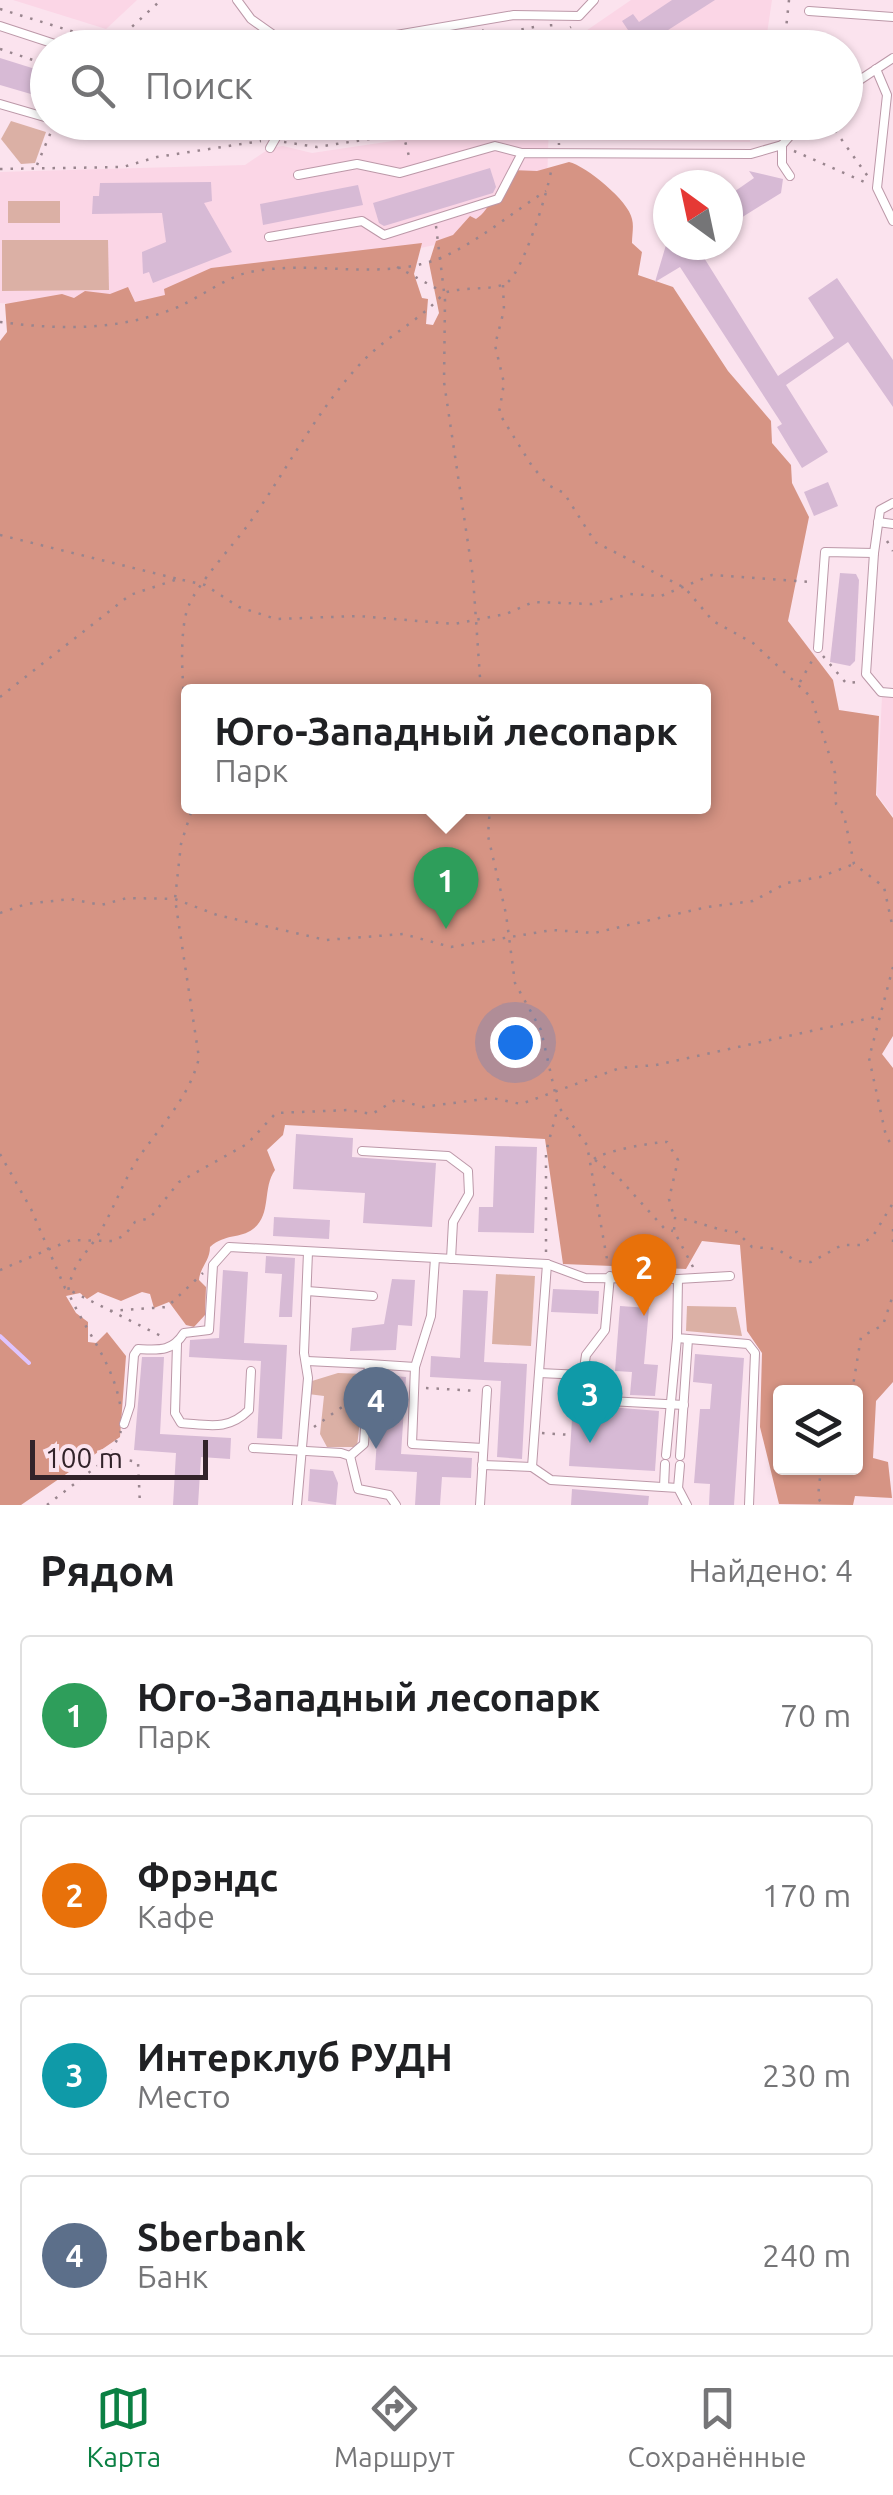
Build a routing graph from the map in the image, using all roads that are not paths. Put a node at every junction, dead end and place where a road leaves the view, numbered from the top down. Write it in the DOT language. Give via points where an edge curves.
graph roads {
  1 [pos="237,0"];
  2 [pos="594,0"];
  3 [pos="809,11"];
  4 [pos="893,17"];
  5 [pos="0,26"];
  6 [pos="265,30"];
  7 [pos="426,30"];
  8 [pos="30,36"];
  9 [pos="893,58"];
  10 [pos="876,69"];
  11 [pos="863,77"];
  12 [pos="0,104"];
  13 [pos="30,113"];
  14 [pos="276,140"];
  15 [pos="786,140"];
  16 [pos="274,144"];
  17 [pos="782,145"];
  18 [pos="522,153"];
  19 [pos="298,175"];
  20 [pos="790,176"];
  21 [pos="893,221"];
  22 [pos="269,237"];
  23 [pos="893,502"];
  24 [pos="878,522"];
  25 [pos="893,524"];
  26 [pos="874,554"];
  27 [pos="818,648"];
  28 [pos="893,693"];
  29 [pos="362,1151"];
  30 [pos="308,1252"];
  31 [pos="435,1258"];
  32 [pos="452,1259"];
  33 [pos="547,1264"];
  34 [pos="610,1276"];
  35 [pos="730,1276"];
  36 [pos="678,1279"];
  37 [pos="306,1291"];
  38 [pos="373,1296"];
  39 [pos="677,1338"];
  40 [pos="688,1338"];
  41 [pos="177,1344"];
  42 [pos="306,1361"];
  43 [pos="369,1364"];
  44 [pos="415,1367"];
  45 [pos="251,1371"];
  46 [pos="539,1373"];
  47 [pos="583,1376"];
  48 [pos="484,1391"];
  49 [pos="668,1405"];
  50 [pos="684,1405"];
  51 [pos="124,1424"];
  52 [pos="252,1448"];
  53 [pos="484,1448"];
  54 [pos="301,1450"];
  55 [pos="350,1456"];
  56 [pos="482,1465"];
  57 [pos="532,1466"];
  58 [pos="664,1487"];
  59 [pos="678,1488"];
  60 [pos="297,1505"];
  61 [pos="396,1505"];
  62 [pos="480,1505"];
  63 [pos="687,1505"];
  64 [pos="749,1505"];
  1 -- 6 [label="lane"];
  2 -- 7 [label="lane" via="580,16 514,15"];
  3 -- 4 [label="lane"];
  5 -- 8 [label="lane"];
  9 -- 10 [label="lane"];
  10 -- 11 [label="lane"];
  10 -- 21 [label="lane" via="887,95 877,188"];
  12 -- 13 [label="lane"];
  14 -- 16 [label="lane"];
  15 -- 17 [label="lane"];
  17 -- 18 [label="lane" via="752,154"];
  17 -- 20 [label="lane"];
  18 -- 19 [label="lane" via="495,146 400,173 357,164"];
  18 -- 22 [label="lane" via="498,199 384,235 362,221"];
  23 -- 24 [label="lane" via="880,510"];
  24 -- 25 [label="lane"];
  24 -- 26 [label="lane"];
  26 -- 27 [label="lane" via="825,552"];
  26 -- 28 [label="lane" via="866,674 881,692"];
  29 -- 32 [label="lane" via="448,1156 468,1170 469,1194 453,1222"];
  30 -- 31 [label="lane"];
  30 -- 37 [label="lane"];
  30 -- 41 [label="lane" via="229,1248 213,1265 209,1330 184,1333"];
  31 -- 32 [label="lane"];
  31 -- 44 [label="lane" via="431,1316"];
  32 -- 33 [label="lane"];
  33 -- 34 [label="lane" via="585,1278"];
  33 -- 46 [label="lane"];
  34 -- 36 [label="lane"];
  34 -- 47 [label="lane" via="605,1330 586,1355"];
  35 -- 36 [label="lane"];
  36 -- 39 [label="lane"];
  37 -- 38 [label="lane"];
  37 -- 42 [label="lane"];
  39 -- 40 [label="lane"];
  39 -- 49 [label="lane"];
  40 -- 50 [label="lane"];
  40 -- 64 [label="lane" via="748,1344 754,1353"];
  41 -- 45 [label="lane" via="175,1413 181,1423 237,1422 249,1410"];
  41 -- 51 [label="lane" via="134,1355"];
  42 -- 43 [label="lane"];
  42 -- 54 [label="lane"];
  43 -- 44 [label="lane"];
  43 -- 55 [label="lane" via="364,1444"];
  44 -- 53 [label="lane" via="412,1444"];
  46 -- 47 [label="lane"];
  46 -- 57 [label="lane"];
  47 -- 49 [label="lane" via="607,1380 609,1401"];
  48 -- 53 [label="lane"];
  49 -- 50 [label="lane"];
  49 -- 58 [label="lane"];
  50 -- 59 [label="lane"];
  52 -- 54 [label="lane"];
  53 -- 56 [label="lane"];
  54 -- 55 [label="lane"];
  54 -- 60 [label="lane"];
  55 -- 61 [label="lane" via="358,1489 390,1495"];
  56 -- 57 [label="lane"];
  56 -- 62 [label="lane"];
  57 -- 58 [label="lane" via="551,1480"];
  58 -- 59 [label="lane"];
  59 -- 63 [label="lane"];
}
